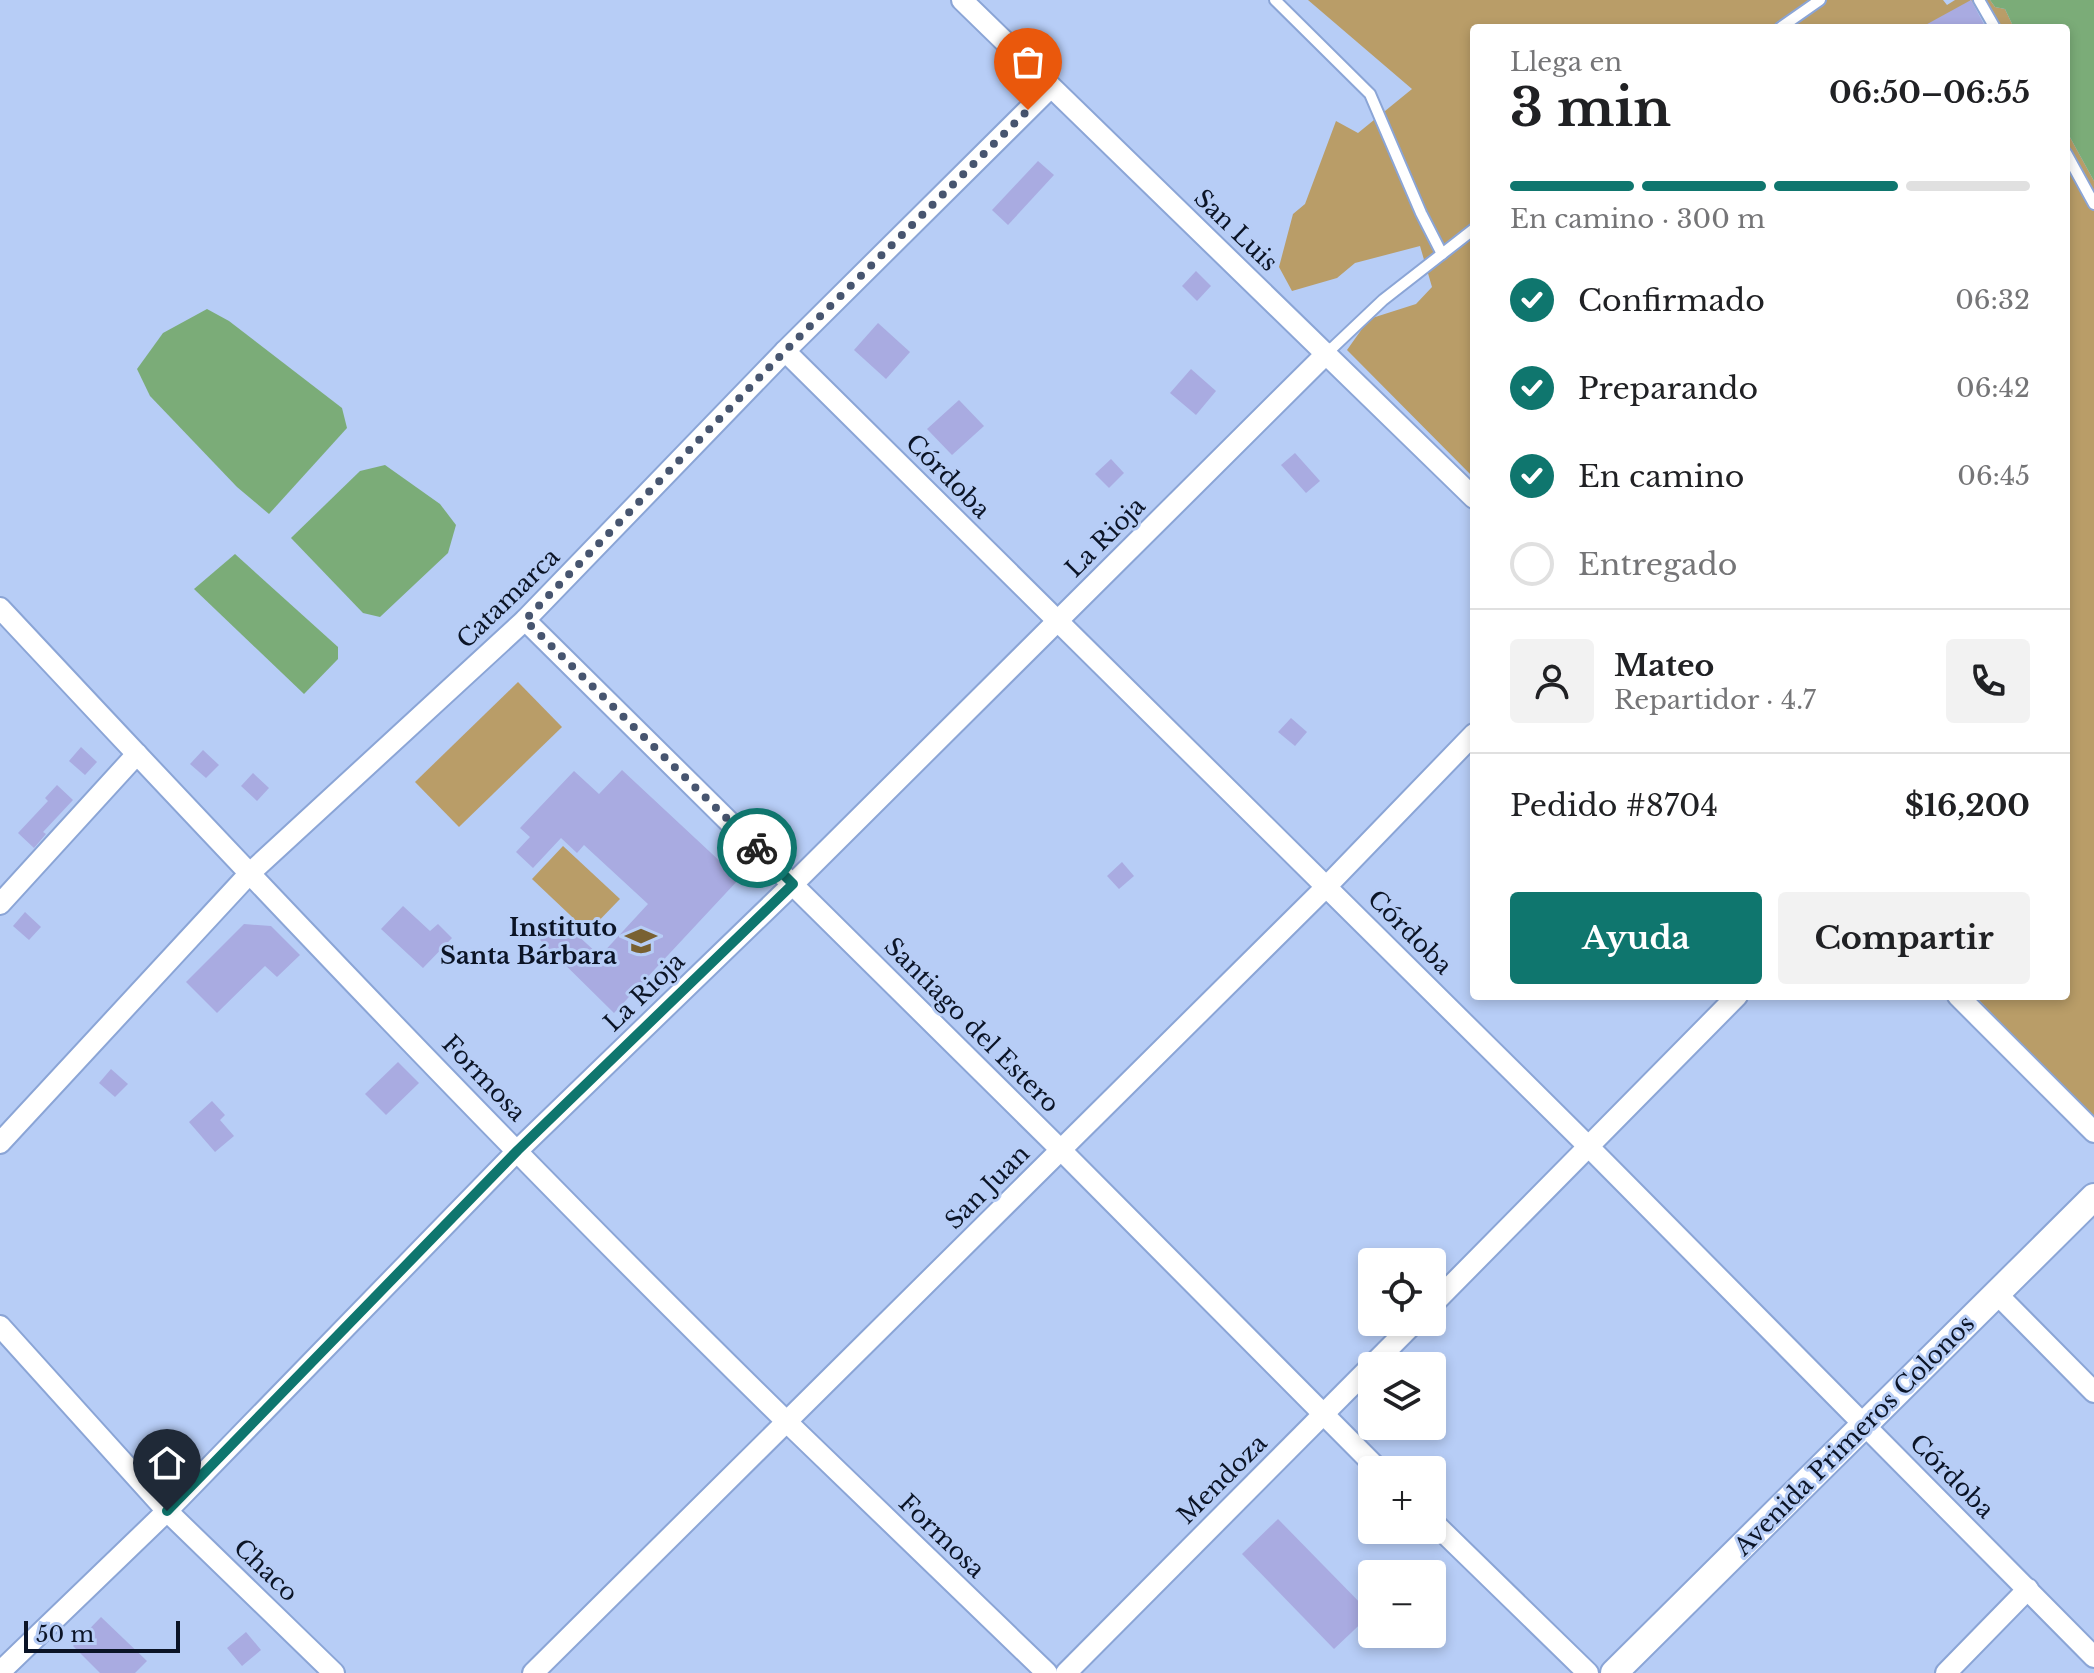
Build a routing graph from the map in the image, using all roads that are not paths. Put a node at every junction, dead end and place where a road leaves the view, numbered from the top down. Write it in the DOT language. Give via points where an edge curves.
graph roads {
  1 [pos="962,0"];
  2 [pos="1275,0"];
  3 [pos="1820,0"];
  4 [pos="1979,0"];
  5 [pos="1786,24"];
  6 [pos="1993,24"];
  7 [pos="1050,88"];
  8 [pos="2070,160"];
  9 [pos="2094,204"];
  10 [pos="1470,232"];
  11 [pos="1442,254"];
  12 [pos="785,351"];
  13 [pos="1327,353"];
  14 [pos="1470,494"];
  15 [pos="4,620"];
  16 [pos="525,620"];
  17 [pos="1057,621"];
  18 [pos="1470,738"];
  19 [pos="137,754"];
  20 [pos="249,874"];
  21 [pos="793,884"];
  22 [pos="1327,886"];
  23 [pos="0,904"];
  24 [pos="1733,1000"];
  25 [pos="1962,1000"];
  26 [pos="2094,1132"];
  27 [pos="0,1143"];
  28 [pos="1589,1147"];
  29 [pos="518,1150"];
  30 [pos="1061,1150"];
  31 [pos="2094,1197"];
  32 [pos="1446,1291"];
  33 [pos="1997,1294"];
  34 [pos="0,1326"];
  35 [pos="1401,1336"];
  36 [pos="2094,1392"];
  37 [pos="1322,1415"];
  38 [pos="786,1422"];
  39 [pos="1863,1423"];
  40 [pos="1364,1456"];
  41 [pos="167,1511"];
  42 [pos="1446,1535"];
  43 [pos="2028,1589"];
  44 [pos="2094,1657"];
  45 [pos="0,1672"];
  46 [pos="334,1673"];
  47 [pos="533,1673"];
  48 [pos="1047,1673"];
  49 [pos="1066,1673"];
  50 [pos="1588,1673"];
  51 [pos="1614,1673"];
  52 [pos="1946,1673"];
  1 -- 7 [label="street, San Luis"];
  2 -- 11 [label="lane" via="1370,94"];
  3 -- 5 [label="lane"];
  4 -- 6 [label="lane"];
  7 -- 12 [label="street, Catamarca"];
  7 -- 13 [label="street, San Luis"];
  8 -- 9 [label="lane"];
  10 -- 11 [label="lane"];
  11 -- 13 [label="lane"];
  12 -- 16 [label="street, Catamarca"];
  12 -- 17 [label="street, Córdoba"];
  13 -- 14 [label="street, San Luis"];
  13 -- 17 [label="street, La Rioja"];
  15 -- 19 [label="street, Formosa"];
  16 -- 20 [label="street, Catamarca"];
  16 -- 21 [label="street, Santiago del Estero"];
  17 -- 21 [label="street, La Rioja"];
  17 -- 22 [label="street, Córdoba"];
  18 -- 22 [label="street, San Juan"];
  19 -- 20 [label="street, Formosa"];
  19 -- 23 [label="street"];
  20 -- 27 [label="street, Catamarca"];
  20 -- 29 [label="street, Formosa"];
  21 -- 29 [label="street, La Rioja"];
  21 -- 30 [label="street, Santiago del Estero"];
  22 -- 28 [label="street, Córdoba"];
  22 -- 30 [label="street, San Juan"];
  24 -- 28 [label="street"];
  25 -- 26 [label="street"];
  28 -- 32 [label="street"];
  28 -- 39 [label="street, Córdoba"];
  29 -- 38 [label="street, Formosa"];
  29 -- 41 [label="street, La Rioja"];
  30 -- 37 [label="street, Santiago del Estero"];
  30 -- 38 [label="street, San Juan"];
  31 -- 33 [label="street, Avenida Primeros Colonos"];
  33 -- 36 [label="street"];
  33 -- 39 [label="street, Avenida Primeros Colonos"];
  34 -- 41 [label="street, Chaco"];
  35 -- 37 [label="street, Mendoza"];
  37 -- 40 [label="street, Santiago del Estero"];
  37 -- 49 [label="street, Mendoza"];
  38 -- 47 [label="street, San Juan"];
  38 -- 48 [label="street, Formosa"];
  39 -- 43 [label="street, Córdoba"];
  39 -- 51 [label="street, Avenida Primeros Colonos"];
  41 -- 45 [label="street, La Rioja"];
  41 -- 46 [label="street, Chaco"];
  42 -- 50 [label="street"];
  43 -- 44 [label="street, Córdoba"];
  43 -- 52 [label="street"];
}
